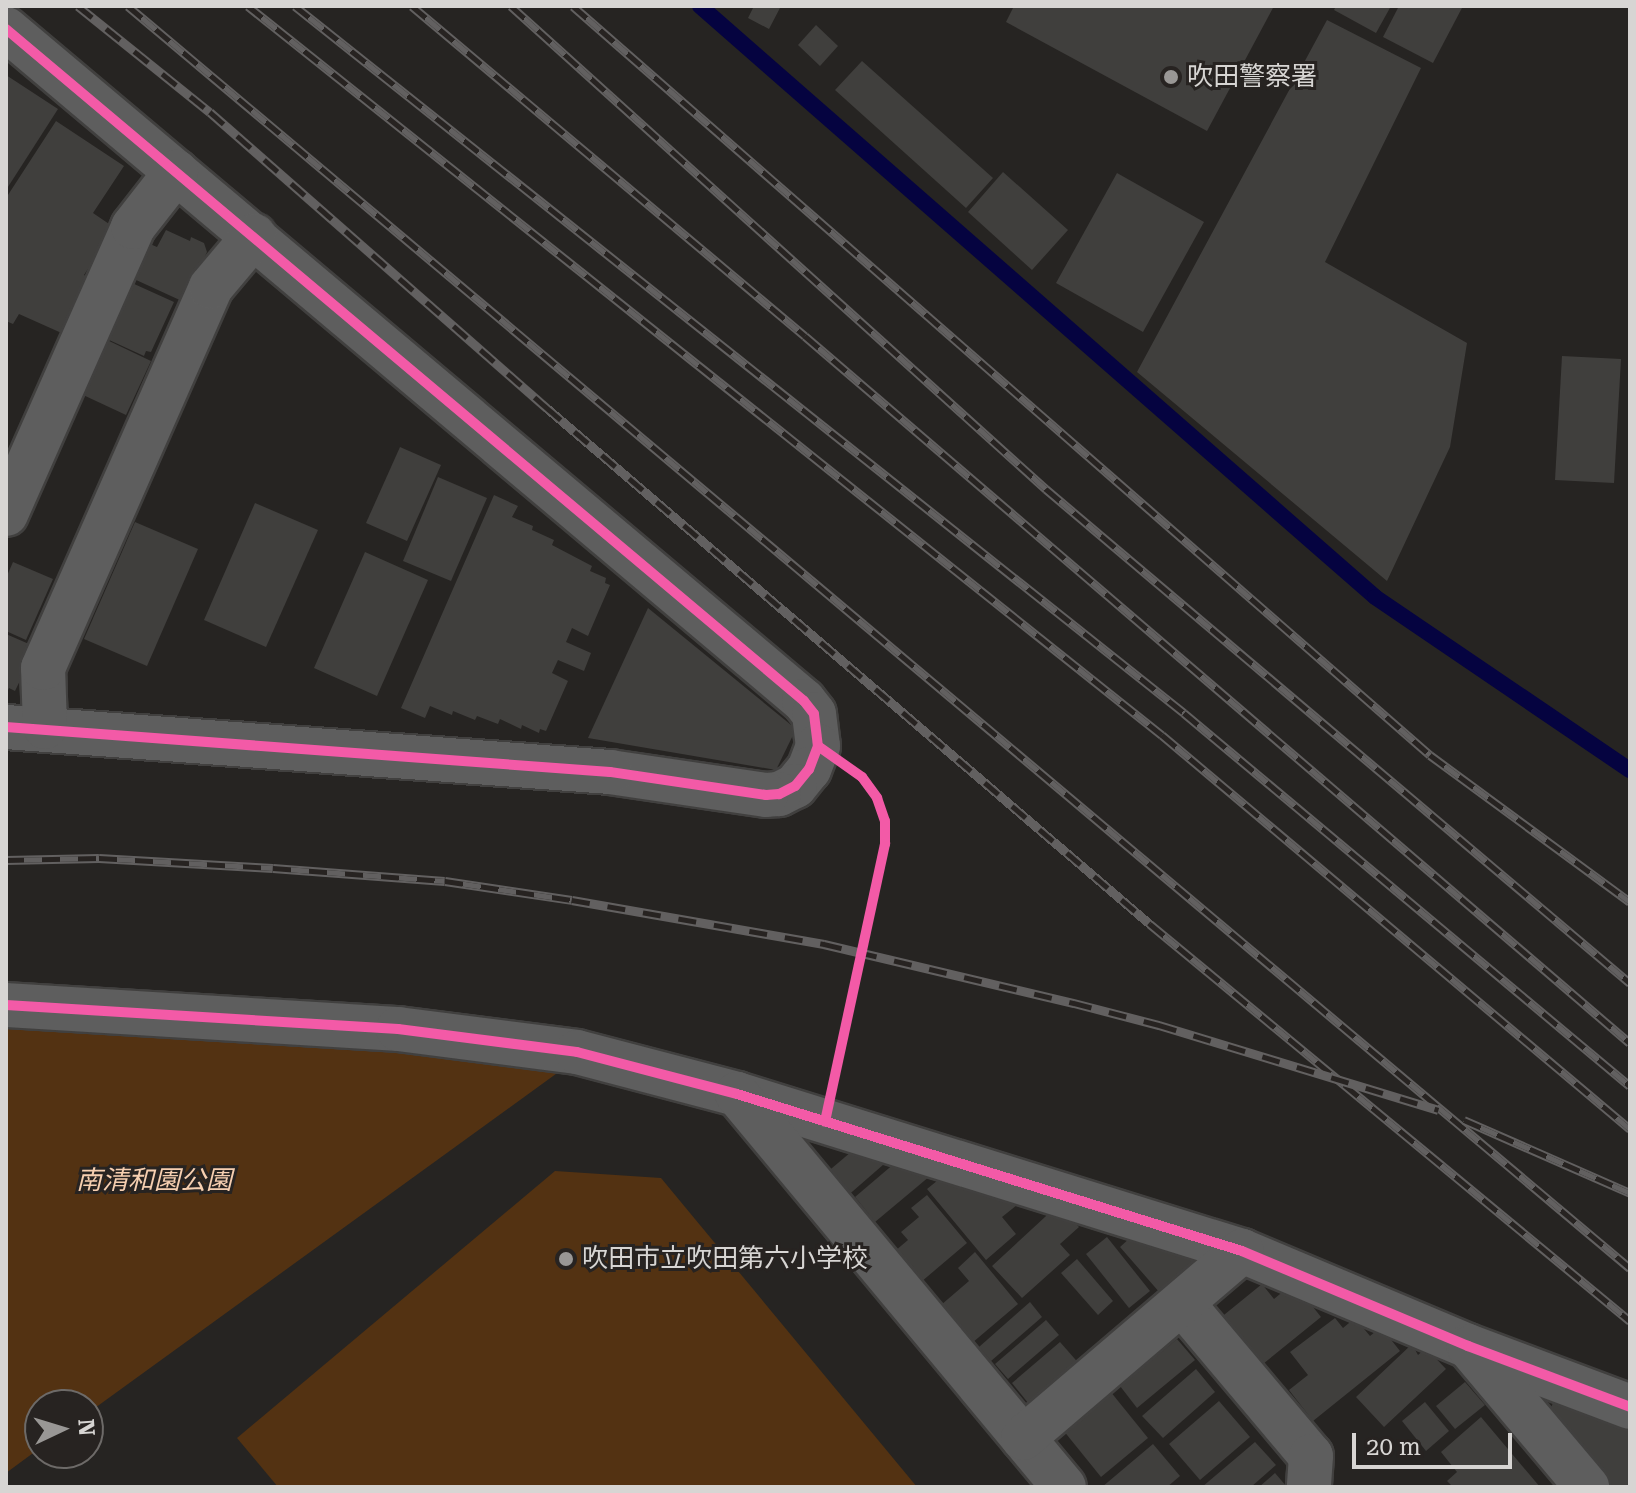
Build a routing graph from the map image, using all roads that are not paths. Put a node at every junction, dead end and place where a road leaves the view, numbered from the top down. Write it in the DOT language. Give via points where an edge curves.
graph roads {
  1 [pos="6,29"];
  2 [pos="176,172"];
  3 [pos="254,236"];
  4 [pos="6,514"];
  5 [pos="26,727"];
  6 [pos="6,1005"];
  7 [pos="737,1094"];
  8 [pos="1242,1251"];
  9 [pos="1182,1303"];
  10 [pos="1468,1346"];
  11 [pos="1630,1407"];
  12 [pos="1023,1438"];
  13 [pos="1064,1487"];
  14 [pos="1309,1487"];
  15 [pos="1587,1487"];
  1 -- 2 [label="street"];
  2 -- 3 [label="street"];
  2 -- 4 [label="street" via="133,227"];
  3 -- 5 [label="street" via="211,287 43,668"];
  3 -- 5 [label="street" via="804,701 814,714 818,746 809,769 795,786 766,795 596,771"];
  6 -- 7 [label="street" via="398,1029 577,1052"];
  7 -- 8 [label="street"];
  7 -- 12 [label="street"];
  8 -- 9 [label="street"];
  8 -- 10 [label="street"];
  9 -- 12 [label="street"];
  9 -- 14 [label="street" via="1311,1456"];
  10 -- 11 [label="street"];
  10 -- 15 [label="street"];
  12 -- 13 [label="street"];
}
